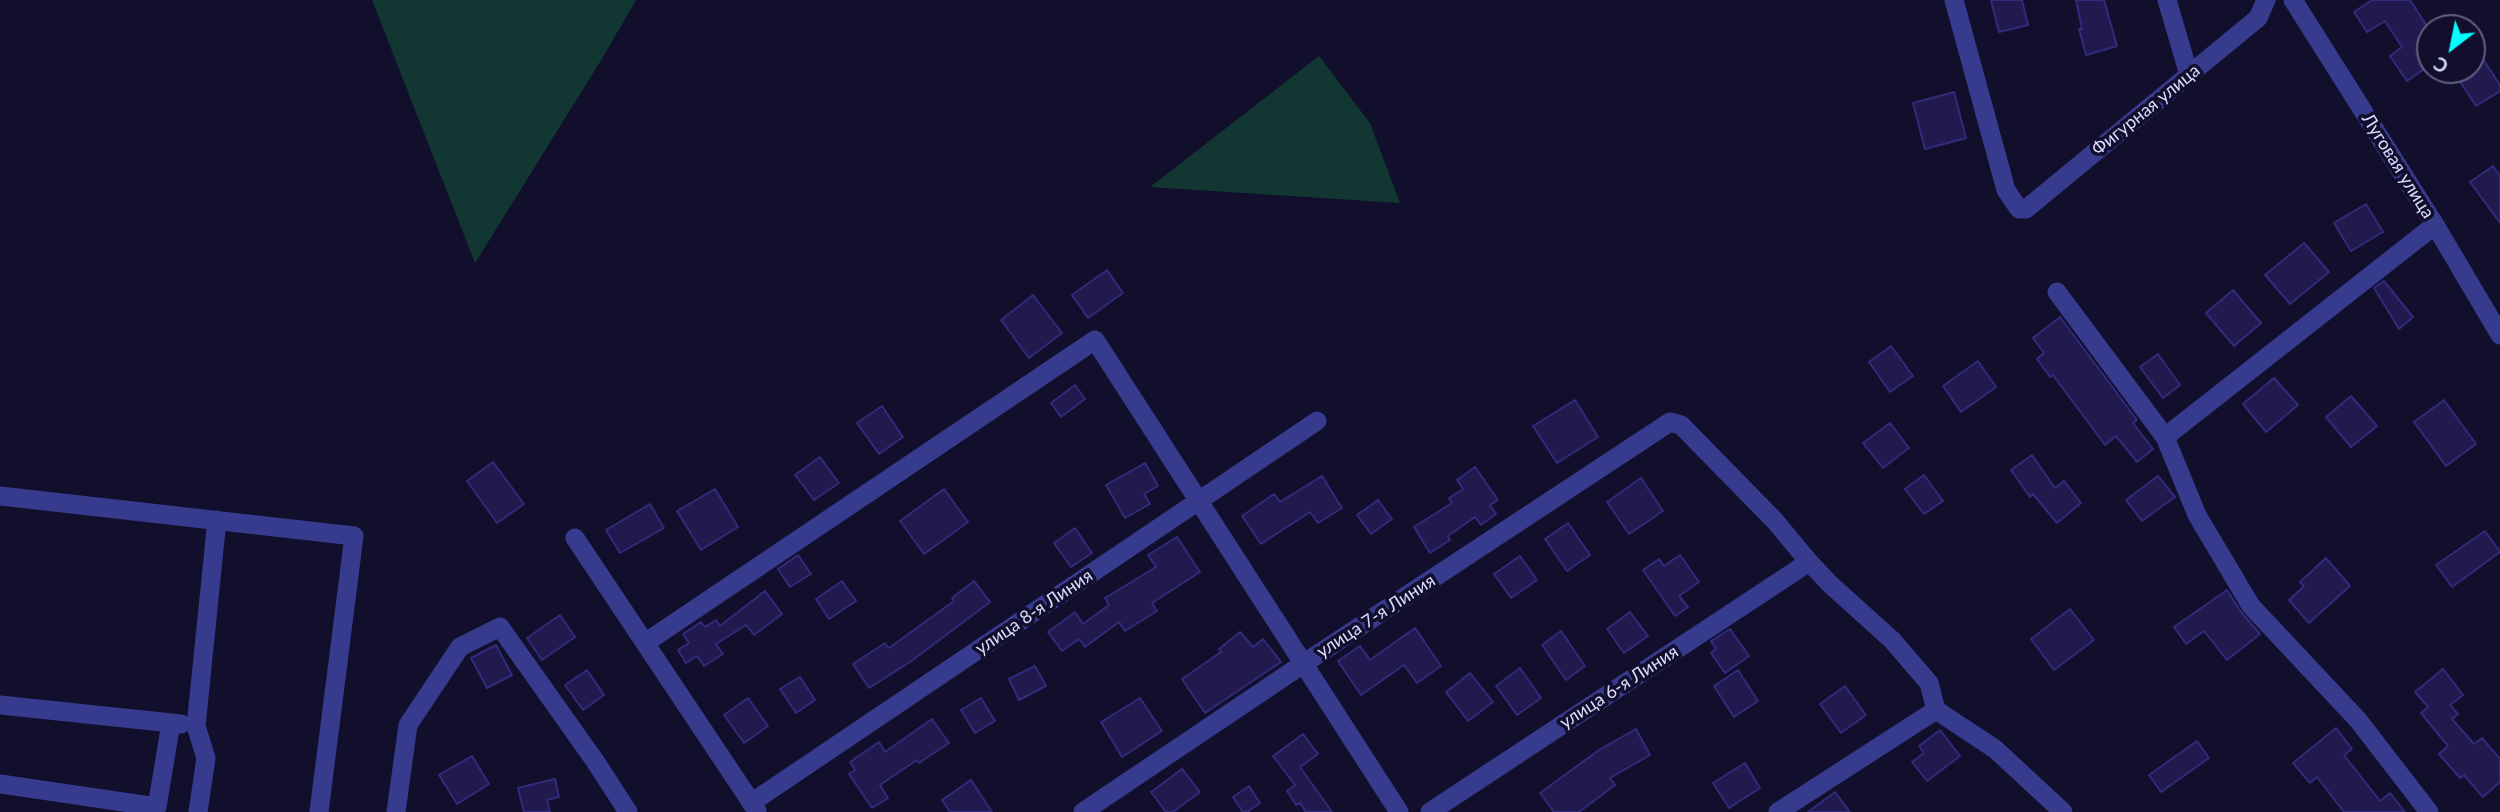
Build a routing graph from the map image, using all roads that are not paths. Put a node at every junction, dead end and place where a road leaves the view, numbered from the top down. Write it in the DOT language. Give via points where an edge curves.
graph roads {
  1 [pos="1954,0"];
  2 [pos="2167,0"];
  3 [pos="2266,0"];
  4 [pos="2293,0"];
  5 [pos="2189,75"];
  6 [pos="2435,225"];
  7 [pos="2057,292"];
  8 [pos="2500,335"];
  9 [pos="1317,421"];
  10 [pos="2165,437"];
  11 [pos="0,496"];
  12 [pos="1199,500"];
  13 [pos="217,520"];
  14 [pos="575,538"];
  15 [pos="1809,562"];
  16 [pos="645,643"];
  17 [pos="1303,664"];
  18 [pos="0,705"];
  19 [pos="1936,710"];
  20 [pos="171,723"];
  21 [pos="196,726"];
  22 [pos="0,784"];
  23 [pos="754,807"];
  24 [pos="198,812"];
  25 [pos="319,812"];
  26 [pos="396,812"];
  27 [pos="628,812"];
  28 [pos="1083,812"];
  29 [pos="1399,812"];
  30 [pos="1430,812"];
  31 [pos="1778,812"];
  32 [pos="2063,812"];
  33 [pos="2429,812"];
  1 -- 5 [label="street, Фигурная улица" via="2007,190 2019,209 2026,209"];
  2 -- 5 [label="street"];
  3 -- 5 [label="street, Фигурная улица" via="2258,18"];
  4 -- 6 [label="street, Луговая улица"];
  6 -- 8 [label="street, Луговая улица"];
  6 -- 10 [label="street"];
  7 -- 10 [label="street"];
  9 -- 12 [label="street, улица 8-я Линия"];
  10 -- 33 [label="street" via="2197,515 2251,606 2358,719"];
  11 -- 13 [label="street"];
  12 -- 16 [label="street" via="1095,340"];
  12 -- 17 [label="street"];
  12 -- 23 [label="street, улица 8-я Линия"];
  13 -- 21 [label="street"];
  13 -- 25 [label="street" via="354,536"];
  14 -- 16 [label="street"];
  15 -- 17 [label="street, улица 7-я Линия" via="1681,425 1670,422"];
  15 -- 19 [label="street" via="1892,640 1929,683"];
  15 -- 30 [label="street, улица 6-я Линия"];
  16 -- 23 [label="street"];
  17 -- 28 [label="street, улица 7-я Линия"];
  17 -- 29 [label="street"];
  18 -- 20 [label="street"];
  19 -- 31 [label="street"];
  19 -- 32 [label="street" via="1995,749"];
  20 -- 21 [label="street"];
  20 -- 22 [label="street" via="157,807"];
  21 -- 24 [label="street" via="206,758"];
  26 -- 27 [label="street" via="408,725 460,647 500,627"];
}
